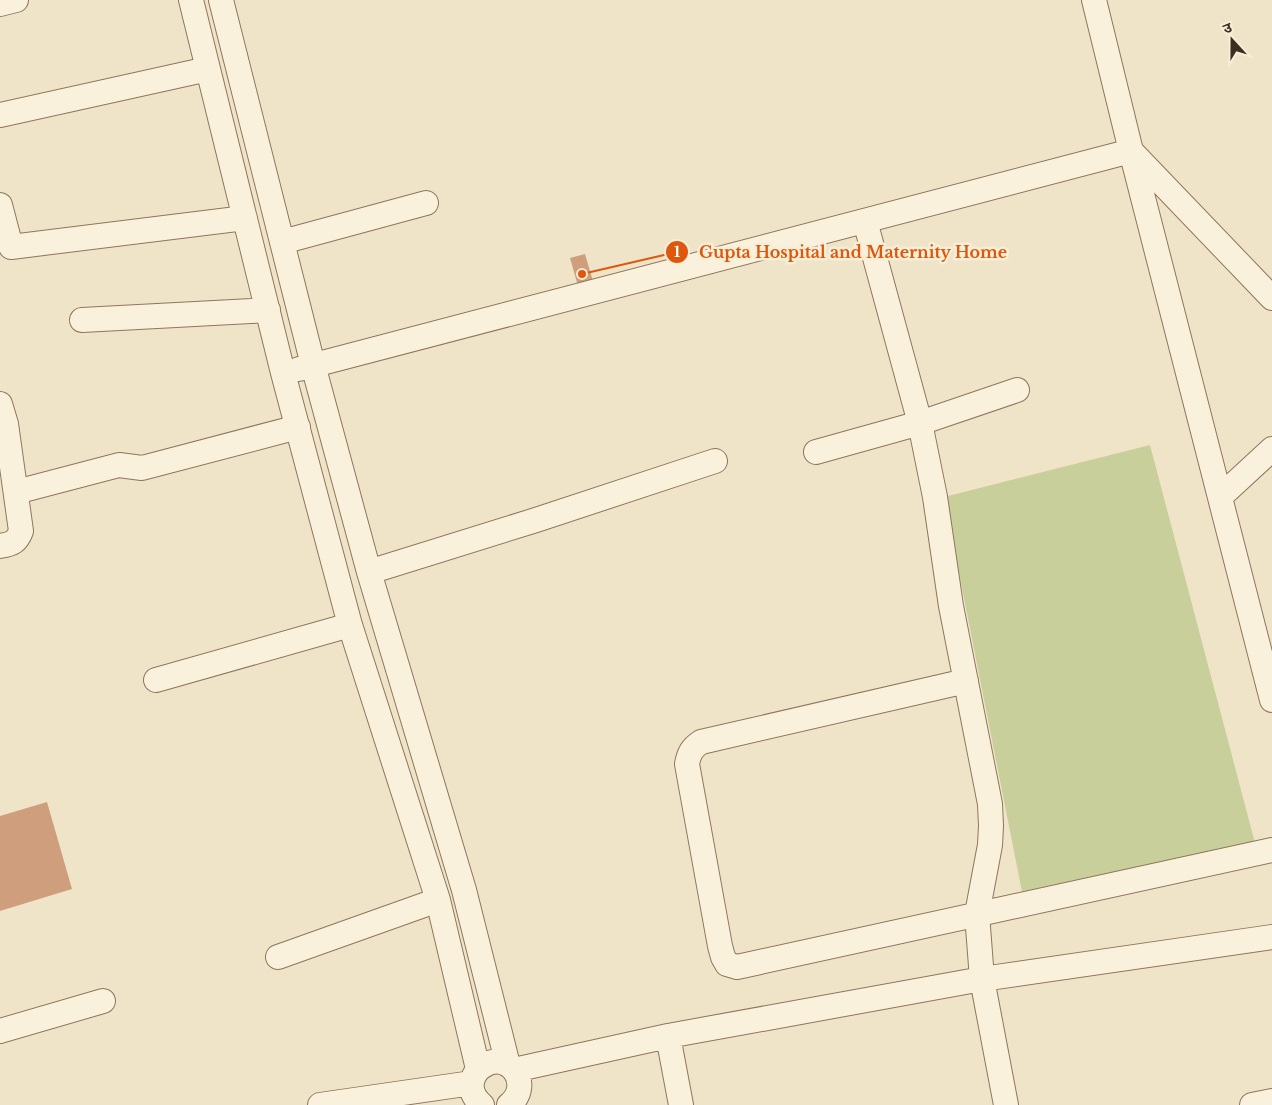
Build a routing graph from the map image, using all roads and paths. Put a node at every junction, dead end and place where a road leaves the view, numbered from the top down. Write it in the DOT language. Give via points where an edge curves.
graph roads {
  1 [pos="16,0"];
  2 [pos="191,0"];
  3 [pos="221,0"];
  4 [pos="1094,0"];
  5 [pos="0,4"];
  6 [pos="208,68"];
  7 [pos="0,115"];
  8 [pos="1131,150"];
  9 [pos="426,203"];
  10 [pos="0,205"];
  11 [pos="245,218"];
  12 [pos="865,221"];
  13 [pos="282,242"];
  14 [pos="5,247"];
  15 [pos="1272,298"];
  16 [pos="268,310"];
  17 [pos="82,320"];
  18 [pos="313,365"];
  19 [pos="283,373"];
  20 [pos="1017,390"];
  21 [pos="0,404"];
  22 [pos="920,423"];
  23 [pos="298,427"];
  24 [pos="1272,449"];
  25 [pos="816,452"];
  26 [pos="715,461"];
  27 [pos="16,492"];
  28 [pos="1220,497"];
  29 [pos="0,546"];
  30 [pos="369,572"];
  31 [pos="350,625"];
  32 [pos="156,680"];
  33 [pos="966,681"];
  34 [pos="1272,700"];
  35 [pos="1272,850"];
  36 [pos="438,900"];
  37 [pos="977,914"];
  38 [pos="1272,936"];
  39 [pos="278,957"];
  40 [pos="982,979"];
  41 [pos="102,1001"];
  42 [pos="0,1031"];
  43 [pos="668,1036"];
  44 [pos="511,1067"];
  45 [pos="479,1093"];
  46 [pos="1272,1101"];
  47 [pos="514,1103"];
  48 [pos="320,1105"];
  49 [pos="680,1105"];
  50 [pos="1006,1105"];
  51 [pos="1252,1105"];
  1 -- 5 [label="street"];
  2 -- 6 [label="street"];
  3 -- 13 [label="street"];
  4 -- 8 [label="street"];
  6 -- 7 [label="street"];
  6 -- 11 [label="street"];
  8 -- 12 [label="street"];
  8 -- 15 [label="street"];
  8 -- 28 [label="street"];
  9 -- 13 [label="street"];
  10 -- 14 [label="street"];
  11 -- 14 [label="street"];
  11 -- 16 [label="street"];
  12 -- 18 [label="street"];
  12 -- 22 [label="street"];
  13 -- 18 [label="street"];
  16 -- 17 [label="street"];
  16 -- 19 [label="street"];
  18 -- 19 [label="street"];
  18 -- 30 [label="street"];
  19 -- 23 [label="street"];
  20 -- 22 [label="street"];
  21 -- 27 [label="street"];
  22 -- 25 [label="street"];
  22 -- 33 [label="street"];
  23 -- 27 [label="street" via="142,468 119,465"];
  23 -- 31 [label="street"];
  24 -- 28 [label="street"];
  26 -- 30 [label="street"];
  27 -- 29 [label="street" via="21,531 12,543"];
  28 -- 34 [label="street"];
  30 -- 44 [label="street" via="464,890"];
  31 -- 32 [label="street"];
  31 -- 36 [label="street"];
  33 -- 37 [label="street" via="990,804 990,845"];
  33 -- 37 [label="street" via="701,742 693,748 687,764 720,946 727,964 736,967"];
  35 -- 37 [label="street"];
  36 -- 39 [label="street"];
  36 -- 45 [label="street"];
  37 -- 40 [label="street"];
  38 -- 40 [label="street"];
  40 -- 43 [label="street"];
  40 -- 50 [label="street"];
  41 -- 42 [label="street"];
  43 -- 44 [label="street"];
  43 -- 49 [label="street"];
  44 -- 45 [label="street" via="500,1062 485,1064"];
  44 -- 47 [label="street" via="520,1084"];
  45 -- 48 [label="street"];
  46 -- 51 [label="street"];
}
